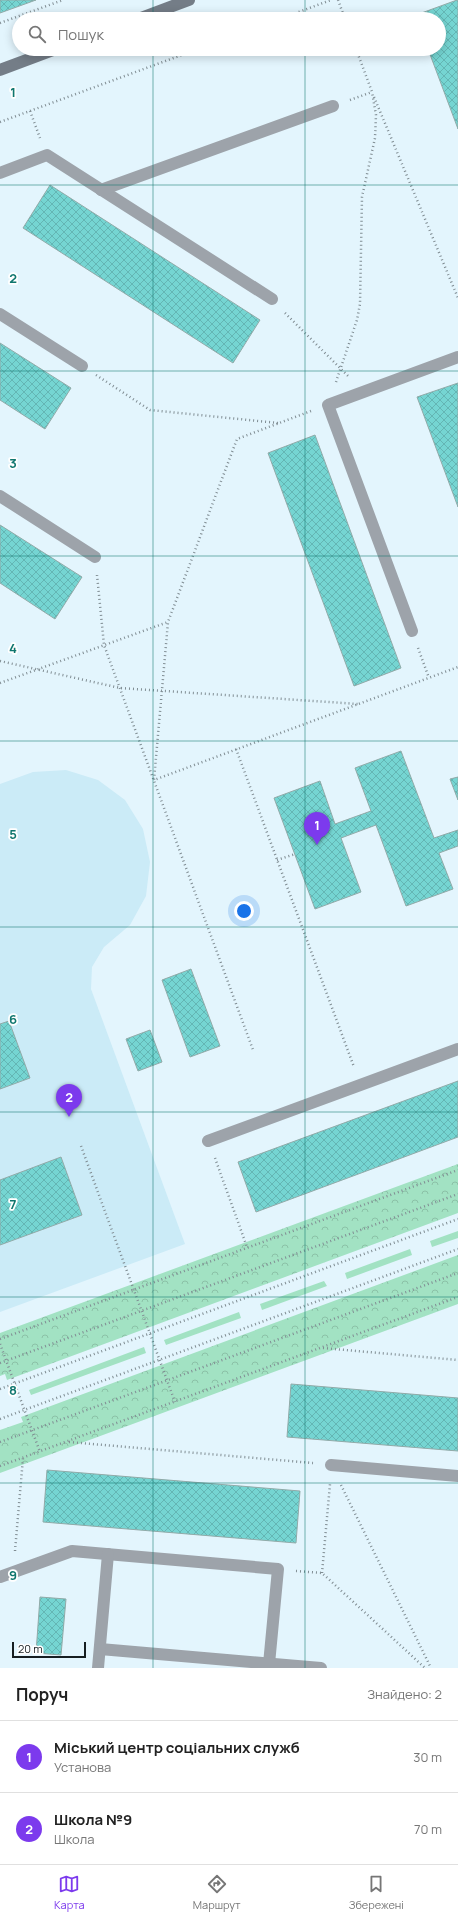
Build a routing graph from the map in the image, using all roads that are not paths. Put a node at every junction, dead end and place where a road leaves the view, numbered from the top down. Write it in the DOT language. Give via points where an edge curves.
graph roads {
  1 [pos="189,0"];
  2 [pos="157,12"];
  3 [pos="37,56"];
  4 [pos="0,70"];
  5 [pos="333,106"];
  6 [pos="0,173"];
  7 [pos="101,190"];
  8 [pos="272,299"];
  9 [pos="0,314"];
  10 [pos="458,357"];
  11 [pos="82,366"];
  12 [pos="0,496"];
  13 [pos="95,557"];
  14 [pos="412,631"];
  15 [pos="458,1049"];
  16 [pos="208,1141"];
  17 [pos="331,1465"];
  18 [pos="458,1476"];
  19 [pos="108,1554"];
  20 [pos="0,1576"];
  21 [pos="100,1649"];
  22 [pos="270,1664"];
  23 [pos="98,1668"];
  24 [pos="321,1668"];
  1 -- 2 [label="main road"];
  3 -- 4 [label="main road"];
  5 -- 7 [label="lane"];
  6 -- 7 [label="lane" via="47,155"];
  7 -- 8 [label="lane"];
  9 -- 11 [label="lane"];
  10 -- 14 [label="lane" via="328,405"];
  12 -- 13 [label="lane"];
  15 -- 16 [label="lane"];
  17 -- 18 [label="lane"];
  19 -- 20 [label="lane" via="72,1551"];
  19 -- 21 [label="lane"];
  19 -- 22 [label="lane" via="278,1569"];
  21 -- 22 [label="lane"];
  21 -- 23 [label="lane"];
  22 -- 24 [label="lane"];
}
